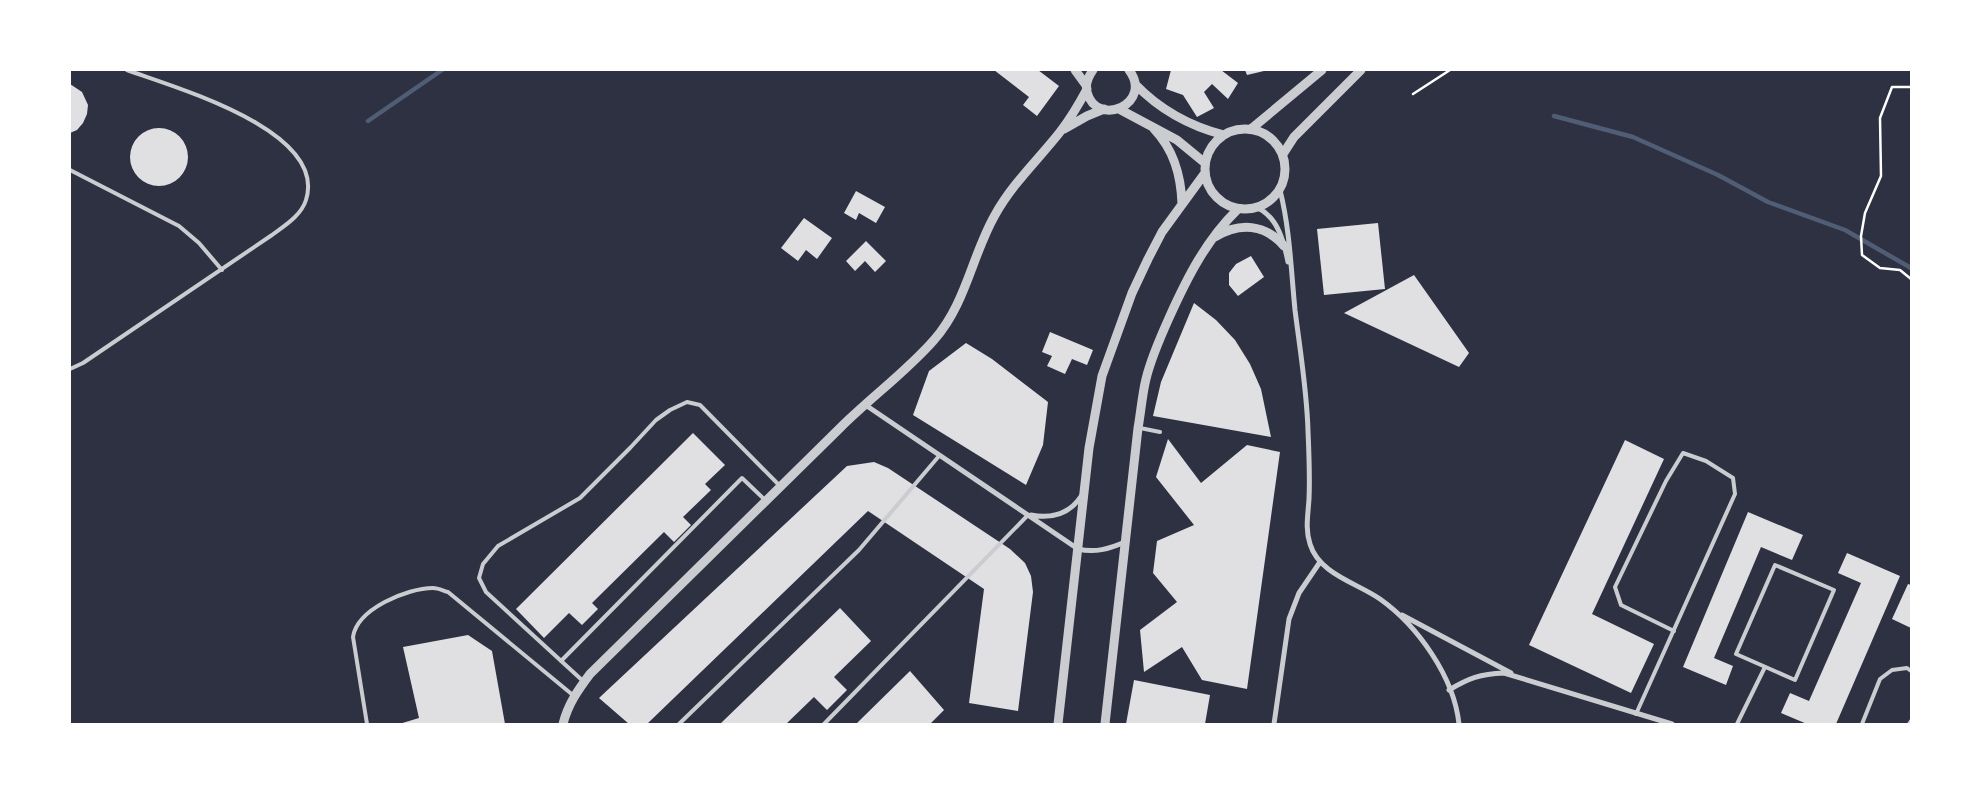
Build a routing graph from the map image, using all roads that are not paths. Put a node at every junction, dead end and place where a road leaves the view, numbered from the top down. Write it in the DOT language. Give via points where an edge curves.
graph roads {
  1 [pos="127,70"];
  2 [pos="1075,70"];
  3 [pos="1093,70"];
  4 [pos="1129,70"];
  5 [pos="1322,70"];
  6 [pos="1361,70"];
  7 [pos="1135,84"];
  8 [pos="1086,87"];
  9 [pos="1119,109"];
  10 [pos="1104,110"];
  11 [pos="1148,123"];
  12 [pos="1251,129"];
  13 [pos="1060,132"];
  14 [pos="1224,134"];
  15 [pos="1283,154"];
  16 [pos="1205,163"];
  17 [pos="70,170"];
  18 [pos="1205,173"];
  19 [pos="1280,190"];
  20 [pos="1182,204"];
  21 [pos="1258,208"];
  22 [pos="1238,209"];
  23 [pos="1207,244"];
  24 [pos="1284,246"];
  25 [pos="222,270"];
  26 [pos="1291,275"];
  27 [pos="70,369"];
  28 [pos="864,404"];
  29 [pos="1138,428"];
  30 [pos="1160,432"];
  31 [pos="939,456"];
  32 [pos="780,486"];
  33 [pos="1084,490"];
  34 [pos="766,501"];
  35 [pos="1028,514"];
  36 [pos="1126,542"];
  37 [pos="1078,549"];
  38 [pos="1320,562"];
  39 [pos="1393,610"];
  40 [pos="1674,631"];
  41 [pos="561,661"];
  42 [pos="1765,666"];
  43 [pos="1911,670"];
  44 [pos="1521,678"];
  45 [pos="584,682"];
  46 [pos="1449,690"];
  47 [pos="574,696"];
  48 [pos="1636,714"];
  49 [pos="367,724"];
  50 [pos="563,724"];
  51 [pos="679,724"];
  52 [pos="824,724"];
  53 [pos="1058,724"];
  54 [pos="1105,724"];
  55 [pos="1274,724"];
  56 [pos="1459,724"];
  57 [pos="1672,724"];
  58 [pos="1737,724"];
  59 [pos="1862,724"];
  1 -- 25 [label="lane" via="190,92 266,128 297,157 308,176 306,201 295,218"];
  2 -- 8 [label="street"];
  3 -- 8 [label="street"];
  4 -- 7 [label="street"];
  5 -- 12 [label="street"];
  6 -- 15 [label="street" via="1294,137"];
  7 -- 9 [label="street" via="1131,99"];
  7 -- 14 [label="street" via="1149,99 1169,112 1196,126"];
  8 -- 10 [label="street" via="1091,100"];
  8 -- 13 [label="street"];
  9 -- 10 [label="street"];
  9 -- 11 [label="street"];
  10 -- 13 [label="street"];
  11 -- 16 [label="street"];
  11 -- 20 [label="street" via="1172,154 1180,180"];
  12 -- 14 [label="street"];
  12 -- 15 [label="street" via="1268,136"];
  13 -- 28 [label="street" via="995,214 962,294 936,339"];
  14 -- 16 [label="street" via="1213,145"];
  15 -- 19 [label="street" via="1286,171"];
  16 -- 18 [label="street"];
  17 -- 25 [label="lane" via="179,226"];
  18 -- 20 [label="street"];
  18 -- 22 [label="street" via="1216,198"];
  19 -- 21 [label="street"];
  19 -- 26 [label="street" via="1287,224"];
  20 -- 33 [label="street" via="1162,232 1132,293 1107,361 1096,404"];
  21 -- 22 [label="street"];
  21 -- 24 [label="street" via="1275,223"];
  22 -- 23 [label="street"];
  23 -- 24 [label="street" via="1228,230 1250,227 1271,233"];
  23 -- 29 [label="street" via="1179,296 1152,358"];
  24 -- 26 [label="street"];
  25 -- 27 [label="lane"];
  26 -- 38 [label="street" via="1308,428 1306,526 1310,546"];
  28 -- 31 [label="street"];
  28 -- 32 [label="street"];
  29 -- 30 [label="lane"];
  29 -- 36 [label="street"];
  31 -- 35 [label="street"];
  31 -- 51 [label="lane" via="859,550"];
  32 -- 34 [label="street"];
  32 -- 41 [label="lane" via="700,405 687,402 656,420 580,498 498,546 483,564 479,578 486,592"];
  33 -- 35 [label="street" via="1075,504 1062,513 1048,517"];
  33 -- 37 [label="street"];
  34 -- 41 [label="lane" via="742,478"];
  34 -- 45 [label="street"];
  35 -- 37 [label="street"];
  35 -- 52 [label="lane"];
  36 -- 37 [label="street" via="1103,550"];
  36 -- 54 [label="street"];
  37 -- 53 [label="street"];
  38 -- 39 [label="street"];
  38 -- 55 [label="street" via="1299,593 1289,619"];
  39 -- 44 [label="street"];
  39 -- 46 [label="street" via="1431,651"];
  40 -- 40 [label="lane" via="1735,494 1733,478 1706,461 1684,453 1666,481 1616,588 1621,605"];
  40 -- 48 [label="lane"];
  41 -- 45 [label="lane"];
  42 -- 42 [label="lane" via="1795,680 1834,590 1775,565 1736,654"];
  42 -- 58 [label="lane"];
  43 -- 59 [label="lane" via="1892,670 1880,679"];
  44 -- 46 [label="street" via="1504,673 1484,674"];
  44 -- 48 [label="street"];
  45 -- 47 [label="street"];
  46 -- 56 [label="street"];
  47 -- 49 [label="lane" via="448,592 434,588 386,602 366,614 354,628"];
  47 -- 50 [label="street"];
  48 -- 57 [label="street"];
}
